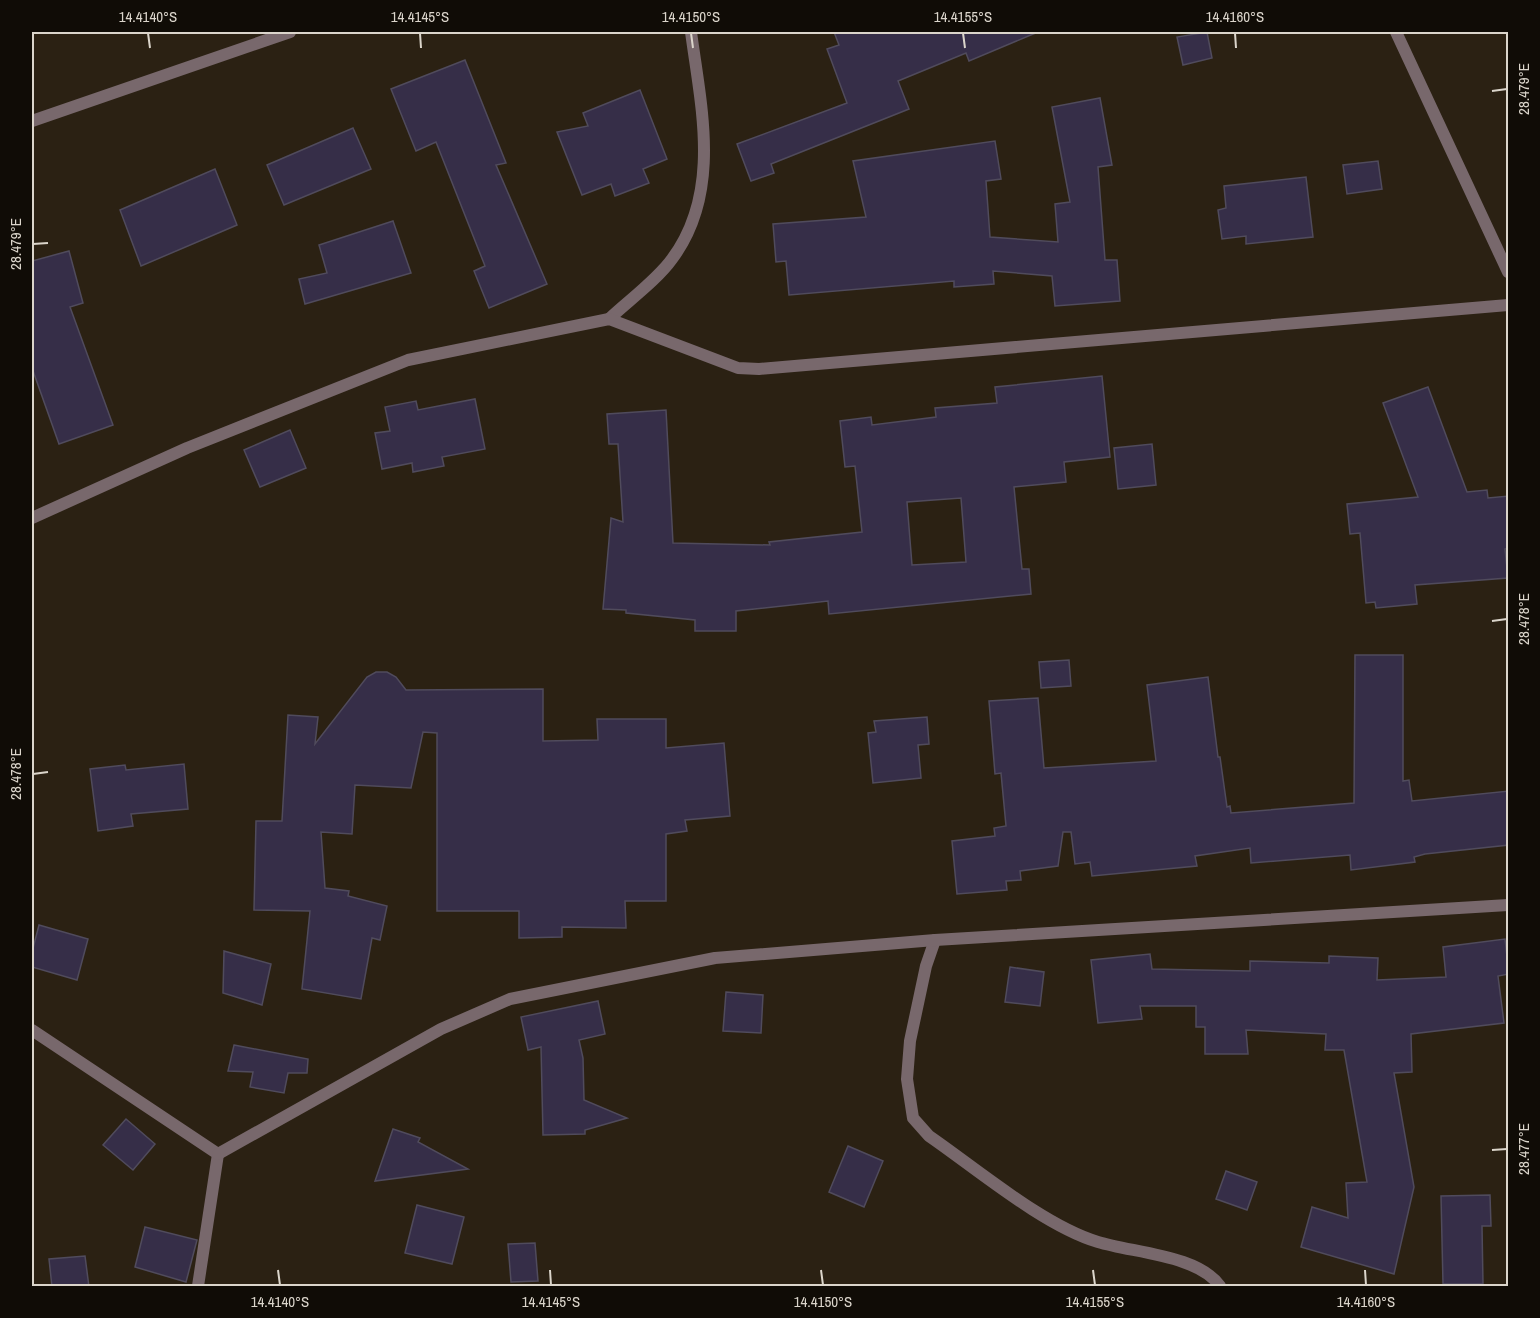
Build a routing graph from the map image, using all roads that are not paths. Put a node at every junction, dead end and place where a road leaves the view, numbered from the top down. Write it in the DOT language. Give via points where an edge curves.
graph roads {
  1 [pos="290,32"];
  2 [pos="691,32"];
  3 [pos="1396,32"];
  4 [pos="32,121"];
  5 [pos="1509,272"];
  6 [pos="1509,305"];
  7 [pos="609,319"];
  8 [pos="32,518"];
  9 [pos="1509,905"];
  10 [pos="935,940"];
  11 [pos="32,1030"];
  12 [pos="218,1154"];
  13 [pos="198,1287"];
  14 [pos="1220,1287"];
  1 -- 4 [label="street"];
  2 -- 7 [label="street" via="706,139 699,209 672,259"];
  3 -- 5 [label="street"];
  6 -- 7 [label="street" via="759,369 728,365"];
  7 -- 8 [label="street" via="408,360 187,448"];
  9 -- 10 [label="street"];
  10 -- 12 [label="street" via="715,958 510,999 441,1029"];
  10 -- 14 [label="street" via="910,1041 907,1079 914,1118 929,1136 1066,1230 1200,1269"];
  11 -- 12 [label="street"];
  12 -- 13 [label="street"];
}
